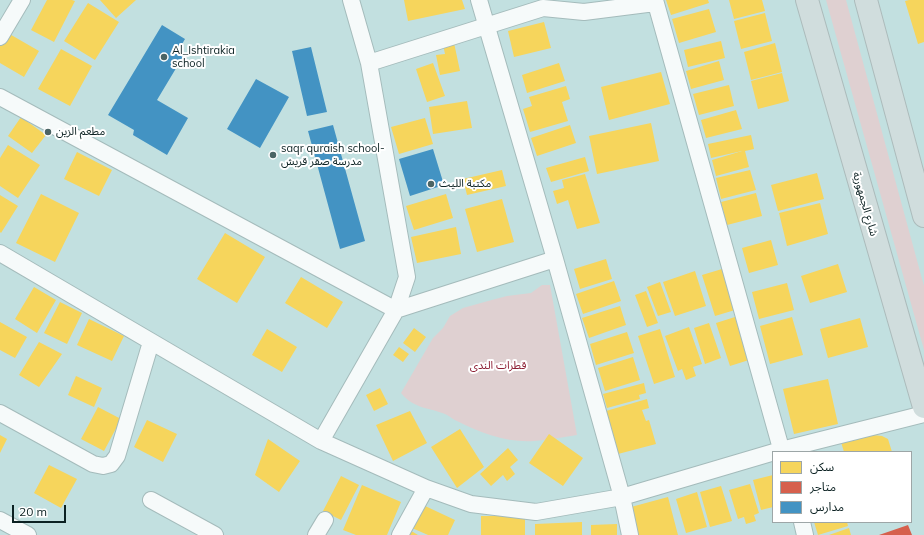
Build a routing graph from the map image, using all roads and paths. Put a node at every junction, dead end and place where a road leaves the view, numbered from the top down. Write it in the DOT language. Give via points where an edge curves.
graph roads {
  1 [pos="22,0"];
  2 [pos="351,0"];
  3 [pos="479,0"];
  4 [pos="807,0"];
  5 [pos="866,0"];
  6 [pos="655,1"];
  7 [pos="547,4"];
  8 [pos="486,26"];
  9 [pos="0,37"];
  10 [pos="369,63"];
  11 [pos="0,97"];
  12 [pos="924,216"];
  13 [pos="0,253"];
  14 [pos="555,259"];
  15 [pos="396,310"];
  16 [pos="151,342"];
  17 [pos="924,407"];
  18 [pos="0,413"];
  19 [pos="924,414"];
  20 [pos="321,441"];
  21 [pos="781,451"];
  22 [pos="772,454"];
  23 [pos="426,488"];
  24 [pos="622,497"];
  25 [pos="151,500"];
  26 [pos="0,520"];
  27 [pos="325,520"];
  28 [pos="802,523"];
  29 [pos="28,535"];
  30 [pos="215,535"];
  31 [pos="316,535"];
  32 [pos="400,535"];
  33 [pos="630,535"];
  34 [pos="805,535"];
  1 -- 9 [label="street"];
  2 -- 10 [label="street"];
  3 -- 8 [label="street"];
  4 -- 17 [label="main road, شارع الجمهورية"];
  5 -- 12 [label="main road"];
  6 -- 7 [label="street" via="584,12"];
  6 -- 21 [label="street"];
  7 -- 8 [label="street"];
  8 -- 10 [label="street"];
  8 -- 14 [label="street"];
  10 -- 15 [label="street" via="407,277"];
  11 -- 15 [label="street"];
  13 -- 16 [label="street"];
  14 -- 15 [label="street"];
  14 -- 24 [label="street"];
  15 -- 20 [label="street"];
  16 -- 18 [label="street" via="116,456 111,464 93,464"];
  16 -- 20 [label="street"];
  19 -- 21 [label="street"];
  20 -- 23 [label="street"];
  22 -- 24 [label="street"];
  23 -- 24 [label="street" via="471,504 536,512"];
  23 -- 32 [label="street"];
  24 -- 33 [label="street"];
  25 -- 30 [label="street"];
  26 -- 29 [label="street"];
  27 -- 31 [label="street"];
  28 -- 34 [label="street"];
}
